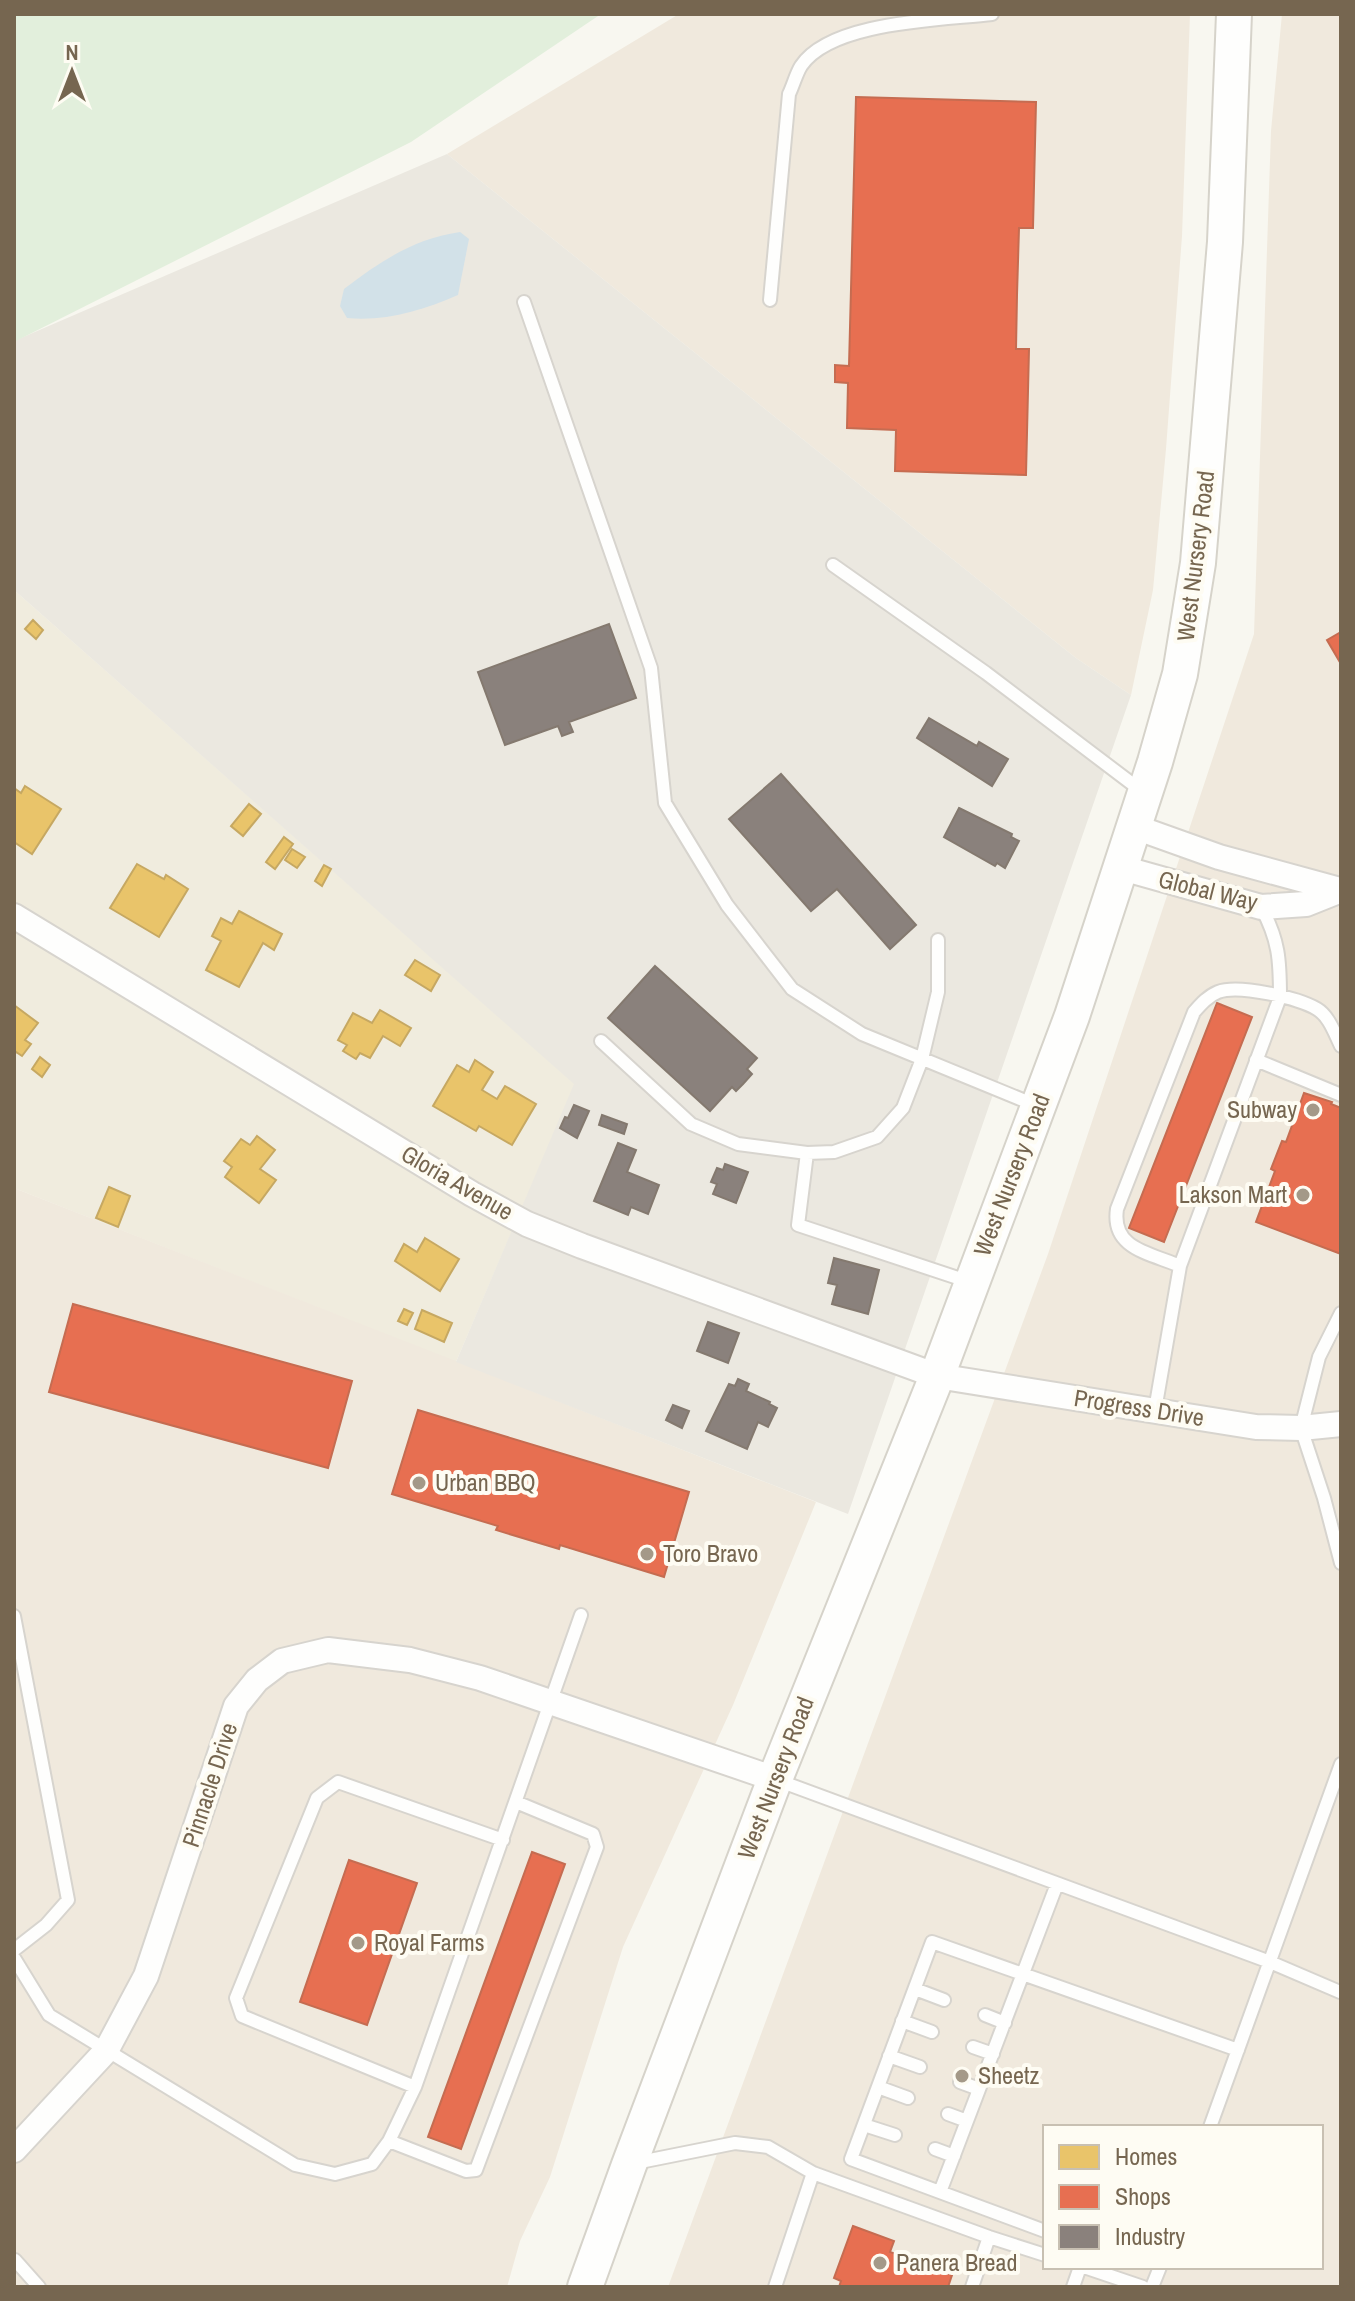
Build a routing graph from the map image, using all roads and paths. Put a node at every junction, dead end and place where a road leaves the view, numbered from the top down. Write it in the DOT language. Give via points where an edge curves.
graph roads {
  1 [pos="992,14"];
  2 [pos="1234,14"];
  3 [pos="770,300"];
  4 [pos="524,302"];
  5 [pos="833,565"];
  6 [pos="1146,794"];
  7 [pos="1135,827"];
  8 [pos="1122,868"];
  9 [pos="1341,890"];
  10 [pos="1261,907"];
  11 [pos="14,916"];
  12 [pos="938,940"];
  13 [pos="1280,997"];
  14 [pos="601,1041"];
  15 [pos="1341,1046"];
  16 [pos="922,1059"];
  17 [pos="1256,1060"];
  18 [pos="1341,1095"];
  19 [pos="1038,1106"];
  20 [pos="807,1153"];
  21 [pos="1180,1266"];
  22 [pos="972,1282"];
  23 [pos="1341,1313"];
  24 [pos="937,1376"];
  25 [pos="1155,1410"];
  26 [pos="1341,1424"];
  27 [pos="1301,1428"];
  28 [pos="1341,1563"];
  29 [pos="581,1615"];
  30 [pos="14,1616"];
  31 [pos="551,1702"];
  32 [pos="1341,1764"];
  33 [pos="775,1779"];
  34 [pos="516,1802"];
  35 [pos="503,1840"];
  36 [pos="1057,1884"];
  37 [pos="14,1950"];
  38 [pos="14,1958"];
  39 [pos="1270,1962"];
  40 [pos="1023,1976"];
  41 [pos="915,1989"];
  42 [pos="1340,1992"];
  43 [pos="944,2000"];
  44 [pos="985,2015"];
  45 [pos="902,2021"];
  46 [pos="1005,2023"];
  47 [pos="932,2032"];
  48 [pos="973,2047"];
  49 [pos="1238,2050"];
  50 [pos="106,2051"];
  51 [pos="993,2054"];
  52 [pos="889,2056"];
  53 [pos="920,2067"];
  54 [pos="960,2082"];
  55 [pos="415,2087"];
  56 [pos="878,2087"];
  57 [pos="979,2089"];
  58 [pos="908,2098"];
  59 [pos="948,2114"];
  60 [pos="967,2121"];
  61 [pos="864,2125"];
  62 [pos="1211,2125"];
  63 [pos="895,2135"];
  64 [pos="389,2141"];
  65 [pos="935,2149"];
  66 [pos="14,2150"];
  67 [pos="954,2156"];
  68 [pos="629,2165"];
  69 [pos="813,2173"];
  70 [pos="940,2192"];
  71 [pos="1043,2230"];
  72 [pos="989,2237"];
  73 [pos="1043,2254"];
  74 [pos="14,2260"];
  75 [pos="1088,2269"];
  76 [pos="39,2287"];
  77 [pos="585,2287"];
  78 [pos="775,2287"];
  79 [pos="972,2287"];
  80 [pos="1143,2287"];
  1 -- 3 [label="lane" via="862,29 826,44 801,65 789,94"];
  2 -- 6 [label="main road, West Nursery Road" via="1225,242 1198,563 1180,674"];
  4 -- 16 [label="lane" via="651,668 665,803 727,905 792,989 862,1034"];
  5 -- 6 [label="lane"];
  6 -- 7 [label="main road, West Nursery Road"];
  7 -- 8 [label="main road, West Nursery Road"];
  7 -- 9 [label="street, Global Way" via="1219,857"];
  8 -- 10 [label="street, Global Way"];
  8 -- 19 [label="main road, West Nursery Road"];
  9 -- 10 [label="street, Global Way" via="1306,904"];
  10 -- 13 [label="lane" via="1280,957"];
  11 -- 24 [label="street, Gloria Avenue" via="527,1224"];
  12 -- 16 [label="lane" via="938,992"];
  13 -- 15 [label="lane" via="1316,1009"];
  13 -- 17 [label="lane"];
  13 -- 21 [label="lane" via="1221,991 1194,1012 1117,1209 1114,1225 1120,1238"];
  14 -- 20 [label="lane" via="691,1124 738,1144"];
  16 -- 19 [label="lane"];
  16 -- 20 [label="lane" via="903,1108 877,1137 834,1152"];
  17 -- 18 [label="lane"];
  17 -- 21 [label="lane"];
  19 -- 22 [label="main road, West Nursery Road"];
  20 -- 22 [label="lane" via="798,1225"];
  21 -- 25 [label="lane"];
  22 -- 24 [label="main road, West Nursery Road"];
  23 -- 27 [label="lane" via="1319,1357"];
  24 -- 25 [label="street, Progress Drive"];
  24 -- 33 [label="main road, West Nursery Road"];
  25 -- 27 [label="street, Progress Drive" via="1256,1427"];
  26 -- 27 [label="street, Progress Drive"];
  27 -- 28 [label="lane"];
  29 -- 31 [label="lane"];
  30 -- 37 [label="lane" via="68,1900"];
  31 -- 33 [label="street, Pinnacle Drive"];
  31 -- 34 [label="lane"];
  31 -- 50 [label="street, Pinnacle Drive" via="410,1660 328,1650 282,1661 257,1680 236,1706 146,1976"];
  32 -- 39 [label="lane"];
  33 -- 36 [label="lane"];
  33 -- 68 [label="main road, West Nursery Road"];
  34 -- 35 [label="lane"];
  34 -- 64 [label="lane" via="593,1834 597,1847 482,2155 476,2170 466,2171"];
  35 -- 55 [label="lane"];
  35 -- 55 [label="lane" via="338,1782 317,1798 236,1998 242,2016"];
  36 -- 39 [label="lane"];
  36 -- 40 [label="lane"];
  38 -- 50 [label="lane" via="49,2015"];
  39 -- 42 [label="lane"];
  39 -- 49 [label="lane"];
  40 -- 41 [label="lane" via="932,1942"];
  40 -- 46 [label="lane"];
  40 -- 49 [label="lane"];
  41 -- 43 [label="lane"];
  41 -- 45 [label="lane"];
  44 -- 46 [label="lane"];
  45 -- 47 [label="lane"];
  45 -- 52 [label="lane"];
  46 -- 51 [label="lane"];
  48 -- 51 [label="lane"];
  49 -- 62 [label="lane"];
  50 -- 64 [label="lane" via="295,2165 335,2174 372,2164"];
  50 -- 66 [label="street, Pinnacle Drive"];
  51 -- 57 [label="lane"];
  52 -- 53 [label="lane"];
  52 -- 56 [label="lane"];
  54 -- 57 [label="lane"];
  55 -- 64 [label="lane"];
  56 -- 58 [label="lane"];
  56 -- 61 [label="lane"];
  57 -- 60 [label="lane"];
  59 -- 60 [label="lane"];
  60 -- 67 [label="lane"];
  61 -- 63 [label="lane"];
  61 -- 70 [label="lane" via="851,2159"];
  65 -- 67 [label="lane"];
  67 -- 70 [label="lane"];
  68 -- 69 [label="lane" via="735,2143 768,2147"];
  68 -- 77 [label="main road, West Nursery Road"];
  69 -- 72 [label="lane"];
  69 -- 78 [label="lane"];
  70 -- 71 [label="lane"];
  72 -- 73 [label="lane"];
  72 -- 79 [label="lane"];
  74 -- 76 [label="lane"];
  75 -- 80 [label="lane"];
}
